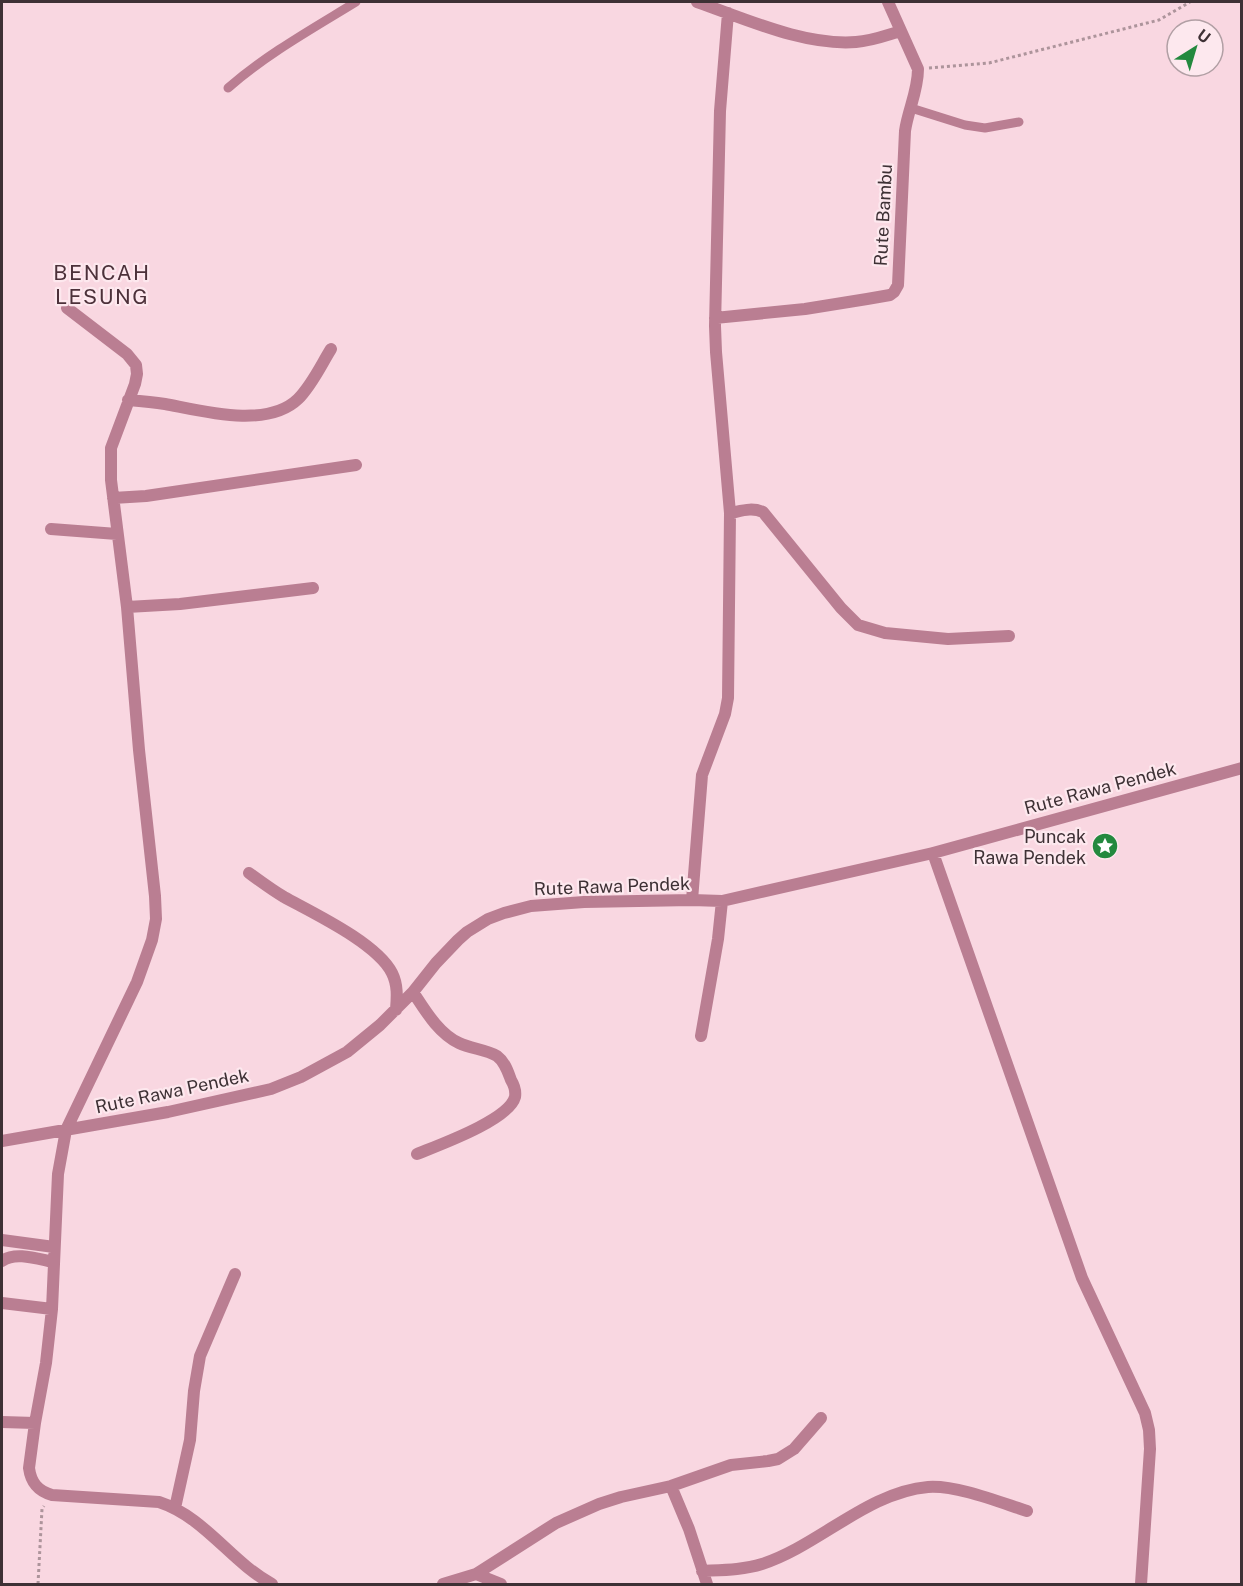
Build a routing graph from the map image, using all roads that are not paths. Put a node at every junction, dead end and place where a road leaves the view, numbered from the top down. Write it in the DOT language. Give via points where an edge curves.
graph roads {
  1 [pos="356,2"];
  2 [pos="697,2"];
  3 [pos="888,2"];
  4 [pos="728,13"];
  5 [pos="901,32"];
  6 [pos="228,88"];
  7 [pos="911,108"];
  8 [pos="1019,122"];
  9 [pos="67,308"];
  10 [pos="715,322"];
  11 [pos="331,349"];
  12 [pos="128,400"];
  13 [pos="356,465"];
  14 [pos="113,498"];
  15 [pos="730,513"];
  16 [pos="51,529"];
  17 [pos="117,534"];
  18 [pos="312,588"];
  19 [pos="127,607"];
  20 [pos="1009,636"];
  21 [pos="1242,768"];
  22 [pos="933,853"];
  23 [pos="249,873"];
  24 [pos="692,900"];
  25 [pos="722,901"];
  26 [pos="413,992"];
  27 [pos="396,1010"];
  28 [pos="701,1035"];
  29 [pos="66,1130"];
  30 [pos="2,1141"];
  31 [pos="417,1154"];
  32 [pos="2,1240"];
  33 [pos="54,1247"];
  34 [pos="2,1261"];
  35 [pos="53,1262"];
  36 [pos="235,1274"];
  37 [pos="2,1303"];
  38 [pos="52,1309"];
  39 [pos="821,1418"];
  40 [pos="2,1422"];
  41 [pos="35,1423"];
  42 [pos="671,1486"];
  43 [pos="175,1508"];
  44 [pos="1027,1511"];
  45 [pos="702,1571"];
  46 [pos="476,1574"];
  47 [pos="272,1584"];
  48 [pos="443,1584"];
  49 [pos="501,1584"];
  50 [pos="707,1584"];
  51 [pos="1141,1584"];
  1 -- 6 [label="lane" via="269,56"];
  2 -- 4 [label="street"];
  3 -- 5 [label="street"];
  4 -- 5 [label="street" via="822,41 857,42"];
  4 -- 10 [label="street" via="720,111"];
  5 -- 7 [label="street, Rute Bambu" via="918,69"];
  7 -- 8 [label="lane" via="985,128"];
  7 -- 10 [label="street, Rute Bambu" via="905,131 898,285 894,292 883,297"];
  9 -- 12 [label="street" via="117,345 136,365"];
  10 -- 15 [label="street"];
  11 -- 12 [label="street" via="305,391 282,410 228,415"];
  12 -- 14 [label="street" via="111,448"];
  13 -- 14 [label="street"];
  14 -- 17 [label="street"];
  15 -- 20 [label="street" via="749,509 763,512 858,625 885,633 948,639"];
  15 -- 24 [label="street" via="728,698 702,776"];
  16 -- 17 [label="street"];
  17 -- 19 [label="street"];
  18 -- 19 [label="street"];
  19 -- 29 [label="street" via="156,919 137,982"];
  21 -- 22 [label="street, Rute Rawa Pendek"];
  22 -- 25 [label="street, Rute Rawa Pendek"];
  22 -- 51 [label="street" via="1082,1278 1145,1413 1150,1449"];
  23 -- 27 [label="street" via="346,932 385,962 395,980"];
  24 -- 25 [label="street, Rute Rawa Pendek"];
  24 -- 26 [label="street, Rute Rawa Pendek" via="584,902 531,906 504,913 458,940"];
  25 -- 28 [label="street"];
  26 -- 27 [label="street, Rute Rawa Pendek"];
  26 -- 31 [label="street" via="446,1035 500,1058 515,1092 510,1106 499,1116"];
  27 -- 29 [label="street, Rute Rawa Pendek" via="347,1052 291,1081 168,1112"];
  29 -- 30 [label="street, Rute Rawa Pendek"];
  29 -- 33 [label="street" via="58,1174"];
  32 -- 33 [label="street"];
  33 -- 35 [label="street"];
  34 -- 35 [label="street" via="14,1256"];
  35 -- 38 [label="street"];
  36 -- 43 [label="street" via="200,1356"];
  37 -- 38 [label="street"];
  38 -- 41 [label="street"];
  39 -- 42 [label="street" via="794,1449 778,1459 731,1465"];
  40 -- 41 [label="street"];
  41 -- 43 [label="street" via="29,1468 34,1484 42,1491 52,1495 159,1502"];
  42 -- 45 [label="street"];
  42 -- 46 [label="street" via="621,1497 575,1514"];
  43 -- 47 [label="street"];
  44 -- 45 [label="street" via="928,1487 900,1493 874,1505 762,1564"];
  45 -- 50 [label="street"];
  46 -- 48 [label="street"];
  46 -- 49 [label="street"];
}
